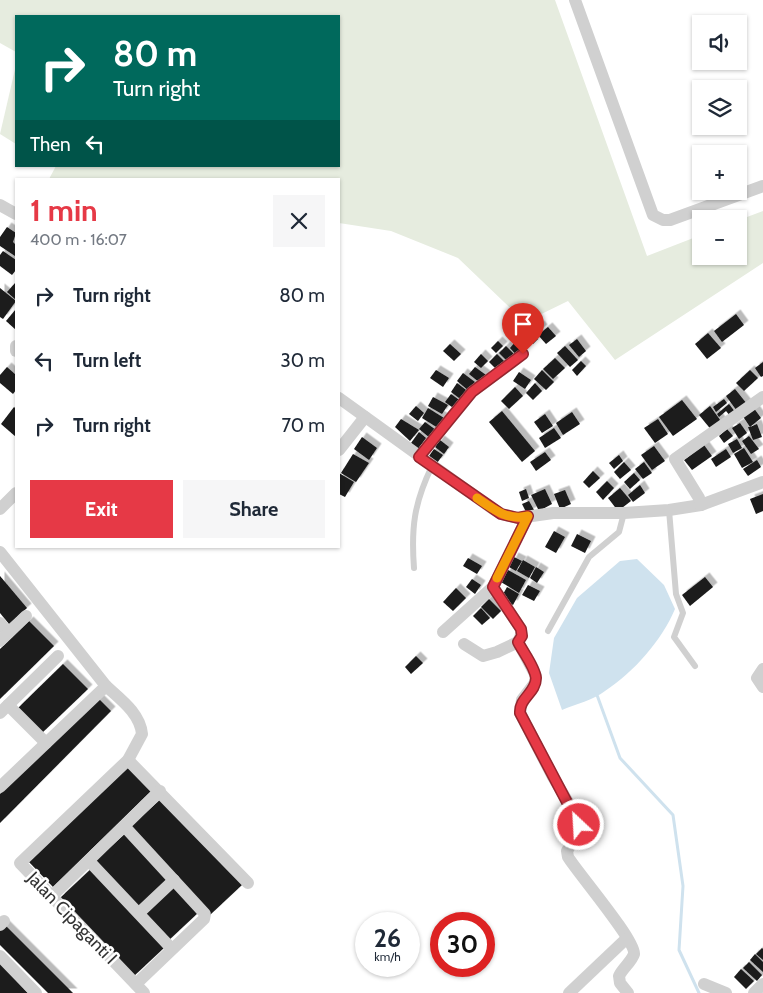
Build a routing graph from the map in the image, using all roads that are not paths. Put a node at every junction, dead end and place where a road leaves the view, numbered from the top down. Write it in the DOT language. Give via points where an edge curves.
graph roads {
  1 [pos="575,0"];
  2 [pos="763,186"];
  3 [pos="0,205"];
  4 [pos="15,213"];
  5 [pos="523,354"];
  6 [pos="763,397"];
  7 [pos="340,399"];
  8 [pos="365,417"];
  9 [pos="340,449"];
  10 [pos="419,457"];
  11 [pos="432,466"];
  12 [pos="763,482"];
  13 [pos="15,494"];
  14 [pos="700,505"];
  15 [pos="0,509"];
  16 [pos="669,510"];
  17 [pos="624,513"];
  18 [pos="528,516"];
  19 [pos="0,552"];
  20 [pos="414,568"];
  21 [pos="493,587"];
  22 [pos="26,616"];
  23 [pos="548,631"];
  24 [pos="3,632"];
  25 [pos="443,632"];
  26 [pos="518,642"];
  27 [pos="464,644"];
  28 [pos="58,656"];
  29 [pos="695,666"];
  30 [pos="763,670"];
  31 [pos="106,686"];
  32 [pos="763,687"];
  33 [pos="4,709"];
  34 [pos="46,743"];
  35 [pos="128,760"];
  36 [pos="2,783"];
  37 [pos="160,791"];
  38 [pos="125,827"];
  39 [pos="89,861"];
  40 [pos="174,880"];
  41 [pos="248,883"];
  42 [pos="52,898"];
  43 [pos="139,913"];
  44 [pos="626,939"];
  45 [pos="172,949"];
  46 [pos="0,956"];
  47 [pos="704,984"];
  48 [pos="763,984"];
  49 [pos="140,989"];
  50 [pos="36,993"];
  51 [pos="569,993"];
  52 [pos="628,993"];
  53 [pos="726,993"];
  54 [pos="754,993"];
  1 -- 2 [label="street" via="653,215 670,220"];
  3 -- 4 [label="street"];
  5 -- 10 [label="street" via="472,392"];
  6 -- 14 [label="street" via="675,459"];
  7 -- 8 [label="street"];
  8 -- 9 [label="street"];
  8 -- 10 [label="street"];
  10 -- 11 [label="street"];
  11 -- 18 [label="street" via="501,514 518,518"];
  11 -- 20 [label="lane" via="413,522"];
  12 -- 14 [label="street"];
  13 -- 15 [label="street"];
  14 -- 16 [label="street"];
  16 -- 17 [label="street"];
  16 -- 29 [label="lane" via="676,594 683,616 674,638"];
  17 -- 18 [label="street" via="572,512"];
  17 -- 23 [label="lane" via="616,538 590,557"];
  18 -- 21 [label="street"];
  19 -- 31 [label="street"];
  21 -- 25 [label="street"];
  21 -- 26 [label="street" via="521,629 522,636"];
  22 -- 24 [label="street"];
  26 -- 27 [label="street" via="483,656"];
  26 -- 44 [label="street" via="536,676 535,683 522,700 520,713 552,777 578,819 578,832 567,851 568,857 598,895"];
  28 -- 33 [label="street"];
  30 -- 32 [label="street" via="756,678"];
  31 -- 34 [label="street"];
  31 -- 35 [label="street" via="132,710 142,730"];
  33 -- 34 [label="street"];
  34 -- 36 [label="street"];
  35 -- 37 [label="street"];
  35 -- 42 [label="street, Jalan Cipaganti I" via="20,863"];
  37 -- 38 [label="street"];
  37 -- 41 [label="street"];
  38 -- 39 [label="street"];
  38 -- 40 [label="street"];
  39 -- 42 [label="street"];
  39 -- 43 [label="street"];
  40 -- 43 [label="street"];
  40 -- 45 [label="street" via="205,914 204,919"];
  42 -- 49 [label="street, Jalan Cipaganti I"];
  43 -- 45 [label="street"];
  44 -- 51 [label="street"];
  44 -- 52 [label="street" via="634,954 618,979"];
  45 -- 49 [label="street"];
  46 -- 50 [label="street"];
  47 -- 53 [label="street"];
  48 -- 54 [label="street"];
}
